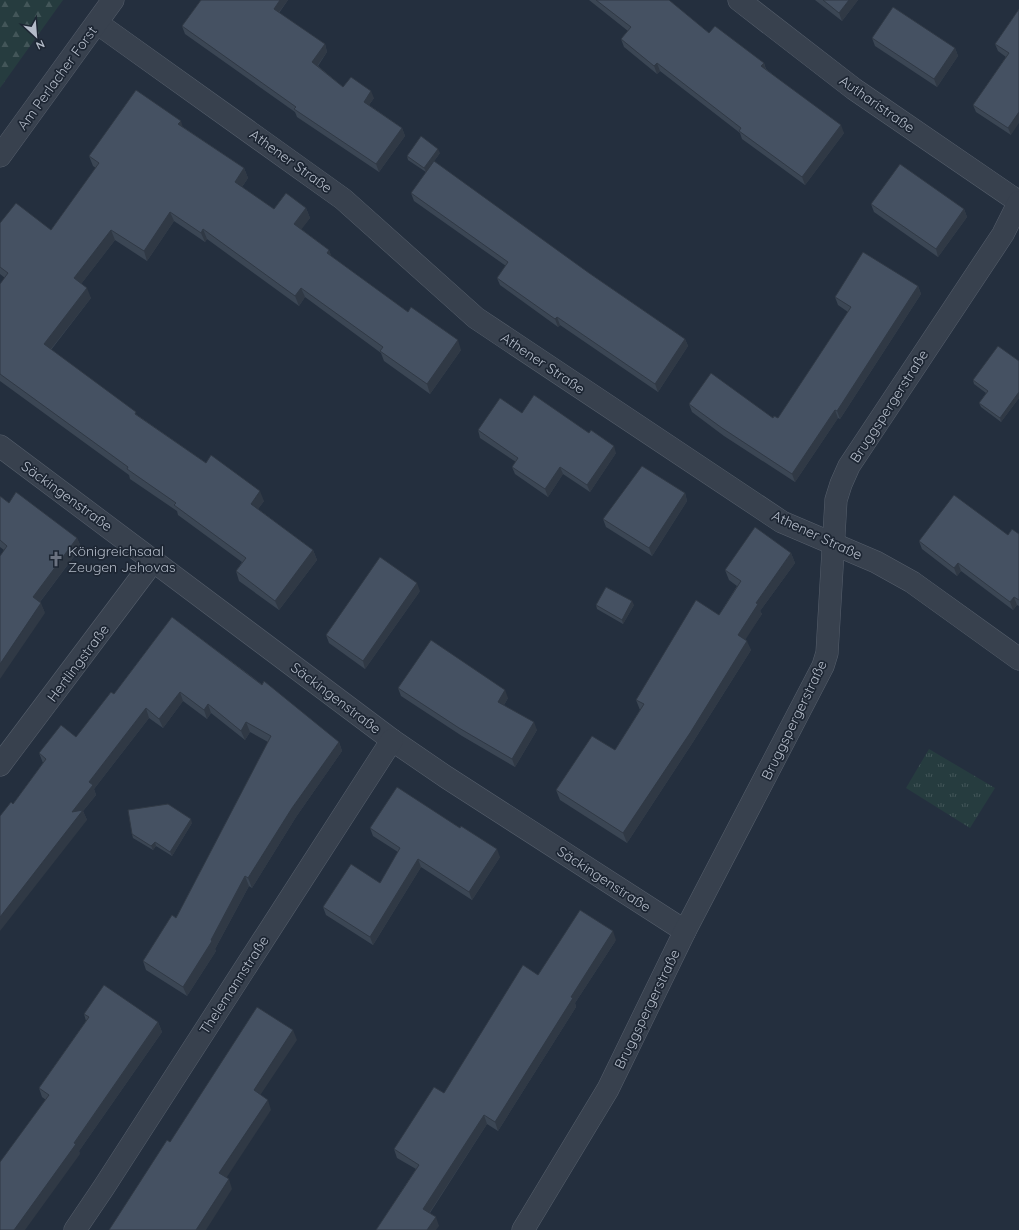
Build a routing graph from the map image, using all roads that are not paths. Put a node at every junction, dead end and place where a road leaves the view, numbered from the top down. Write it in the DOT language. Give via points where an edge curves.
graph roads {
  1 [pos="113,0"];
  2 [pos="738,0"];
  3 [pos="97,23"];
  4 [pos="0,156"];
  5 [pos="1019,202"];
  6 [pos="0,446"];
  7 [pos="834,544"];
  8 [pos="154,560"];
  9 [pos="1019,659"];
  10 [pos="392,740"];
  11 [pos="0,765"];
  12 [pos="685,931"];
  13 [pos="75,1230"];
  14 [pos="523,1230"];
  1 -- 3 [label="street, Am Perlacher Forst"];
  2 -- 5 [label="street, Autharistraße" via="854,89"];
  3 -- 4 [label="street, Am Perlacher Forst"];
  3 -- 7 [label="street, Athener Straße" via="343,199 476,318 782,522"];
  5 -- 7 [label="street, Bruggspergerstraße" via="1003,234 849,466 836,500"];
  6 -- 8 [label="street, Säckingenstraße"];
  7 -- 9 [label="street, Athener Straße" via="876,562 912,582"];
  7 -- 12 [label="street, Bruggspergerstraße" via="827,653 823,666"];
  8 -- 10 [label="street, Säckingenstraße"];
  8 -- 11 [label="street, Hertlingstraße"];
  10 -- 12 [label="street, Säckingenstraße"];
  10 -- 13 [label="street, Thelemannstraße"];
  12 -- 14 [label="street, Bruggspergerstraße" via="608,1090"];
}
